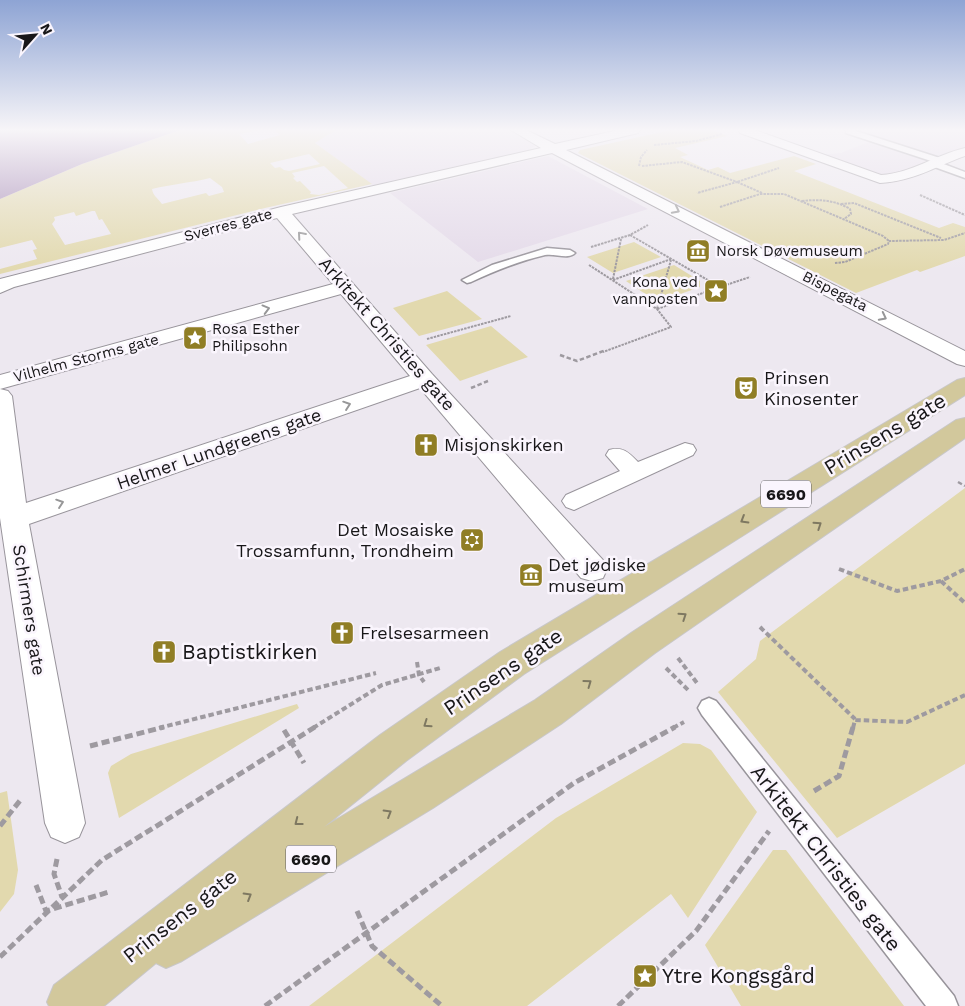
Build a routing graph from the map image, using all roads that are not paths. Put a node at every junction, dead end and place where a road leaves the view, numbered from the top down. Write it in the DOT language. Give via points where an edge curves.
graph roads {
  1 [pos="433,177"];
  2 [pos="610,177"];
  3 [pos="875,177"];
  4 [pos="901,177"];
  5 [pos="281,212"];
  6 [pos="570,253"];
  7 [pos="467,280"];
  8 [pos="0,287"];
  9 [pos="346,287"];
  10 [pos="965,358"];
  11 [pos="424,379"];
  12 [pos="0,382"];
  13 [pos="965,385"];
  14 [pos="0,396"];
  15 [pos="965,426"];
  16 [pos="686,450"];
  17 [pos="617,455"];
  18 [pos="636,473"];
  19 [pos="574,501"];
  20 [pos="14,518"];
  21 [pos="592,570"];
  22 [pos="710,708"];
  23 [pos="65,823"];
  24 [pos="68,1004"];
  25 [pos="944,1006"];
  1 -- 5 [label="street, Sverres gate"];
  2 -- 10 [label="street, Bispegata, one-way"];
  3 -- 4 [label="street" via="891,180"];
  5 -- 8 [label="street, Sverres gate"];
  9 -- 5 [label="street, Arkitekt Christies gate, one-way"];
  6 -- 7 [label="lane" via="547,251"];
  9 -- 11 [label="street, Arkitekt Christies gate"];
  12 -- 9 [label="street, Vilhelm Storms gate, one-way"];
  20 -- 11 [label="street, Helmer Lundgreens gate, one-way"];
  11 -- 21 [label="street, Arkitekt Christies gate"];
  13 -- 24 [label="main road, Prinsens gate / 6690, one-way" via="512,663 392,748"];
  14 -- 20 [label="street, Schirmers gate"];
  24 -- 15 [label="main road, Prinsens gate / 6690, one-way" via="420,794 548,712 650,638"];
  16 -- 18 [label="street"];
  17 -- 18 [label="street"];
  18 -- 19 [label="street"];
  20 -- 23 [label="street, Schirmers gate"];
  22 -- 25 [label="lane, Arkitekt Christies gate"];
}
